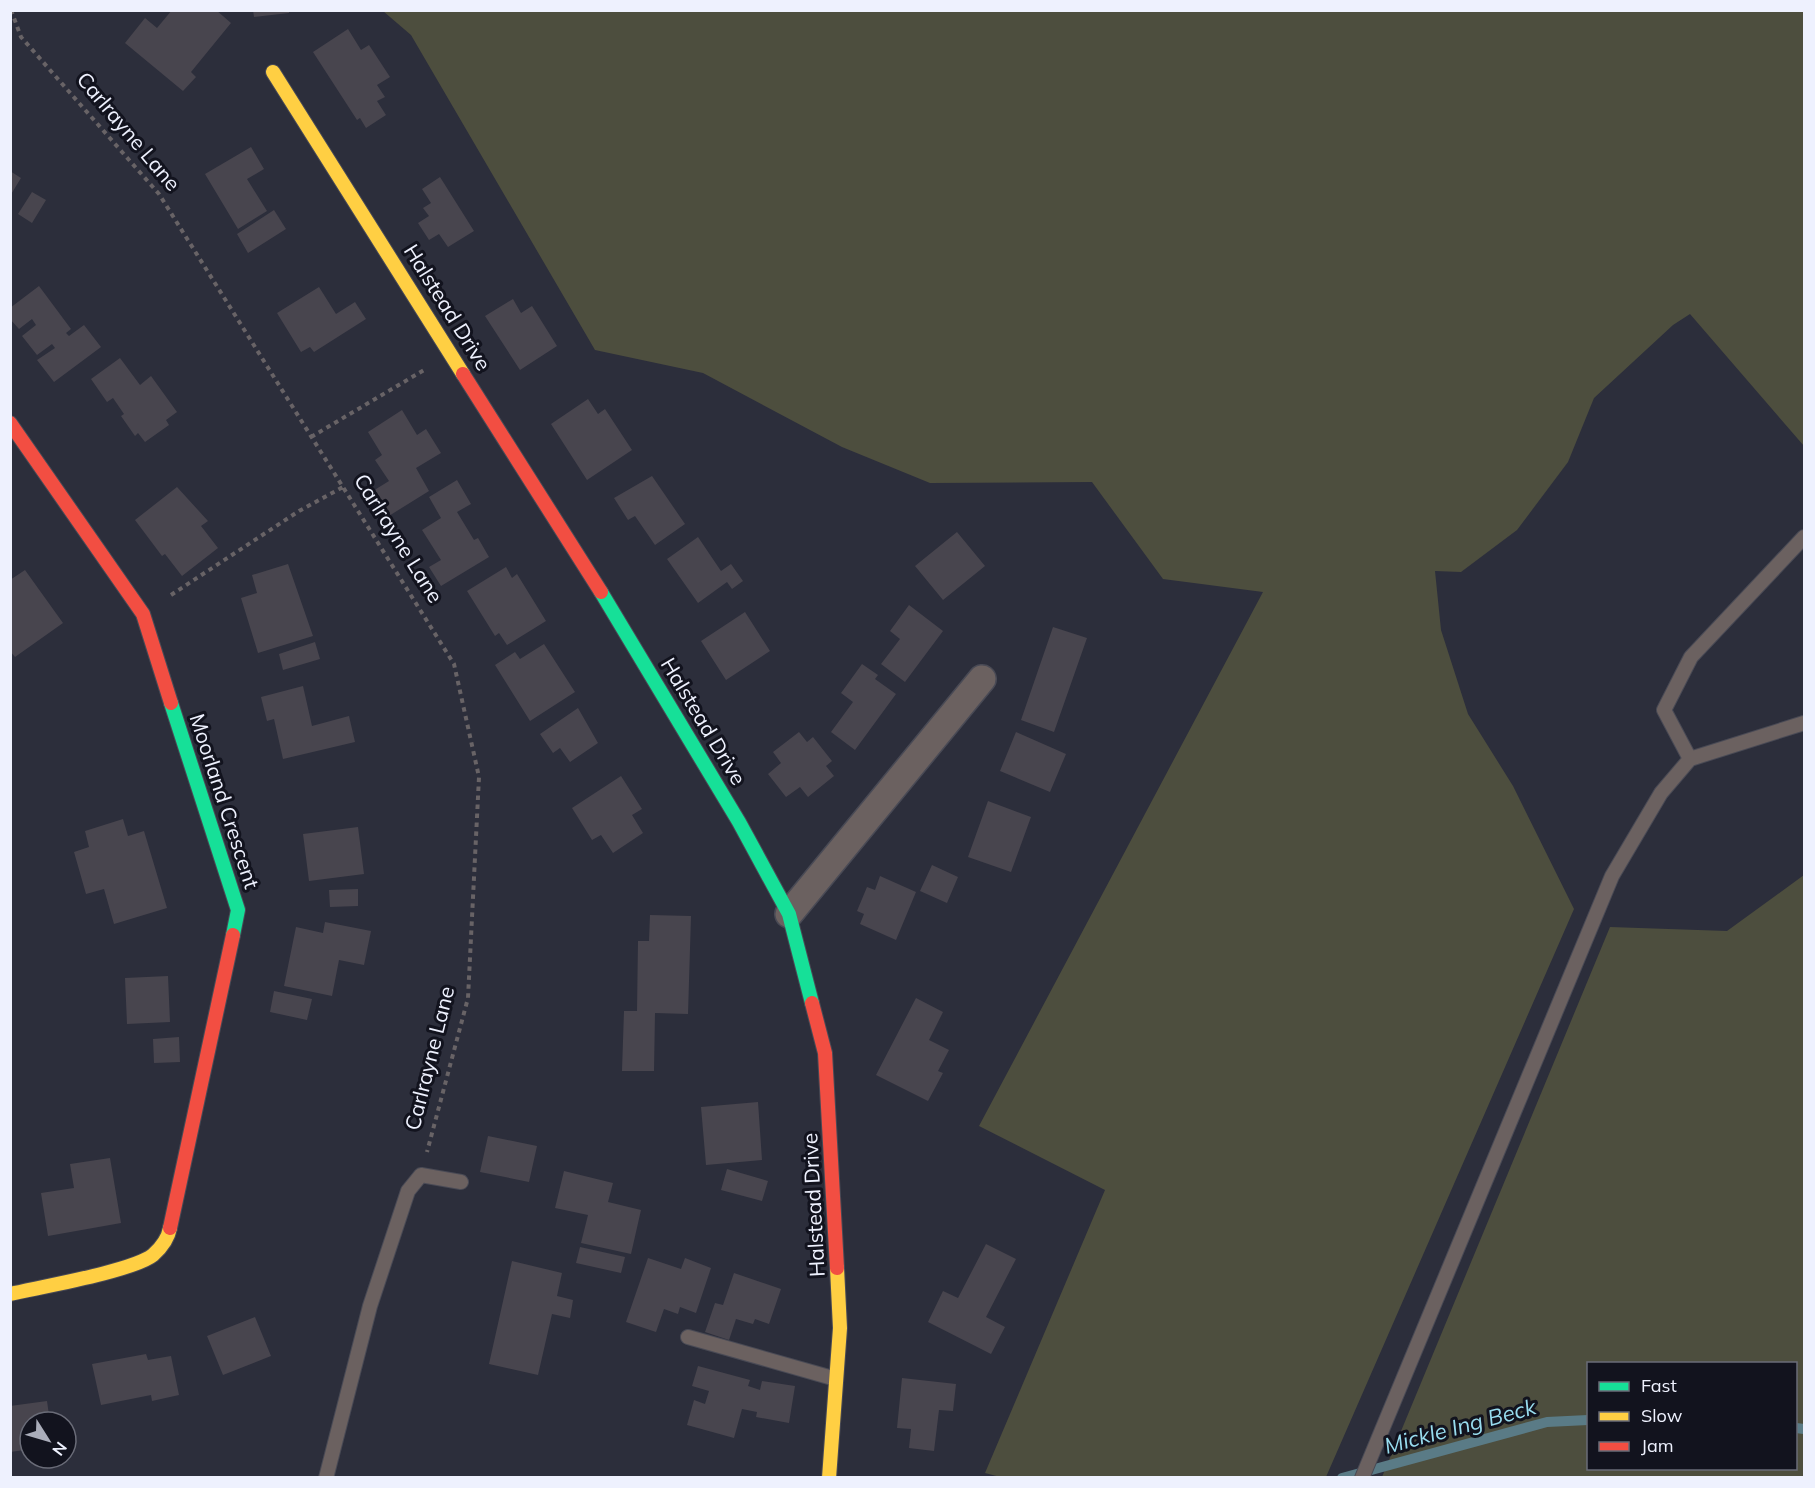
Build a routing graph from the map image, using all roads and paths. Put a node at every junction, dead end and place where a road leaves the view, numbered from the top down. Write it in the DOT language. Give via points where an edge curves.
graph roads {
  1 [pos="11,10"];
  2 [pos="273,72"];
  3 [pos="452,352"];
  4 [pos="10,423"];
  5 [pos="311,437"];
  6 [pos="343,487"];
  7 [pos="1804,537"];
  8 [pos="143,614"];
  9 [pos="982,679"];
  10 [pos="1804,723"];
  11 [pos="1690,759"];
  12 [pos="789,914"];
  13 [pos="420,1175"];
  14 [pos="461,1182"];
  15 [pos="10,1294"];
  16 [pos="688,1337"];
  17 [pos="836,1379"];
  18 [pos="326,1478"];
  19 [pos="829,1478"];
  20 [pos="1362,1478"];
  1 -- 5 [label="path, Carlrayne Lane" via="21,37 159,194"];
  2 -- 3 [label="street, Halstead Drive"];
  3 -- 5 [label="path"];
  3 -- 12 [label="street, Halstead Drive" via="631,639"];
  4 -- 8 [label="street, Moorland Crescent"];
  5 -- 6 [label="path, Carlrayne Lane"];
  6 -- 8 [label="path" via="299,511"];
  6 -- 13 [label="path, Carlrayne Lane" via="454,664 479,777 468,998"];
  7 -- 11 [label="lane" via="1691,657 1664,710"];
  8 -- 15 [label="street, Moorland Crescent" via="238,910 168,1239 152,1256 129,1266"];
  9 -- 12 [label="street"];
  10 -- 11 [label="lane"];
  11 -- 20 [label="lane" via="1661,793 1612,876"];
  12 -- 17 [label="street, Halstead Drive" via="825,1053 840,1328"];
  13 -- 14 [label="lane"];
  13 -- 18 [label="lane" via="408,1191 370,1306"];
  16 -- 17 [label="lane"];
  17 -- 19 [label="street, Halstead Drive"];
}
